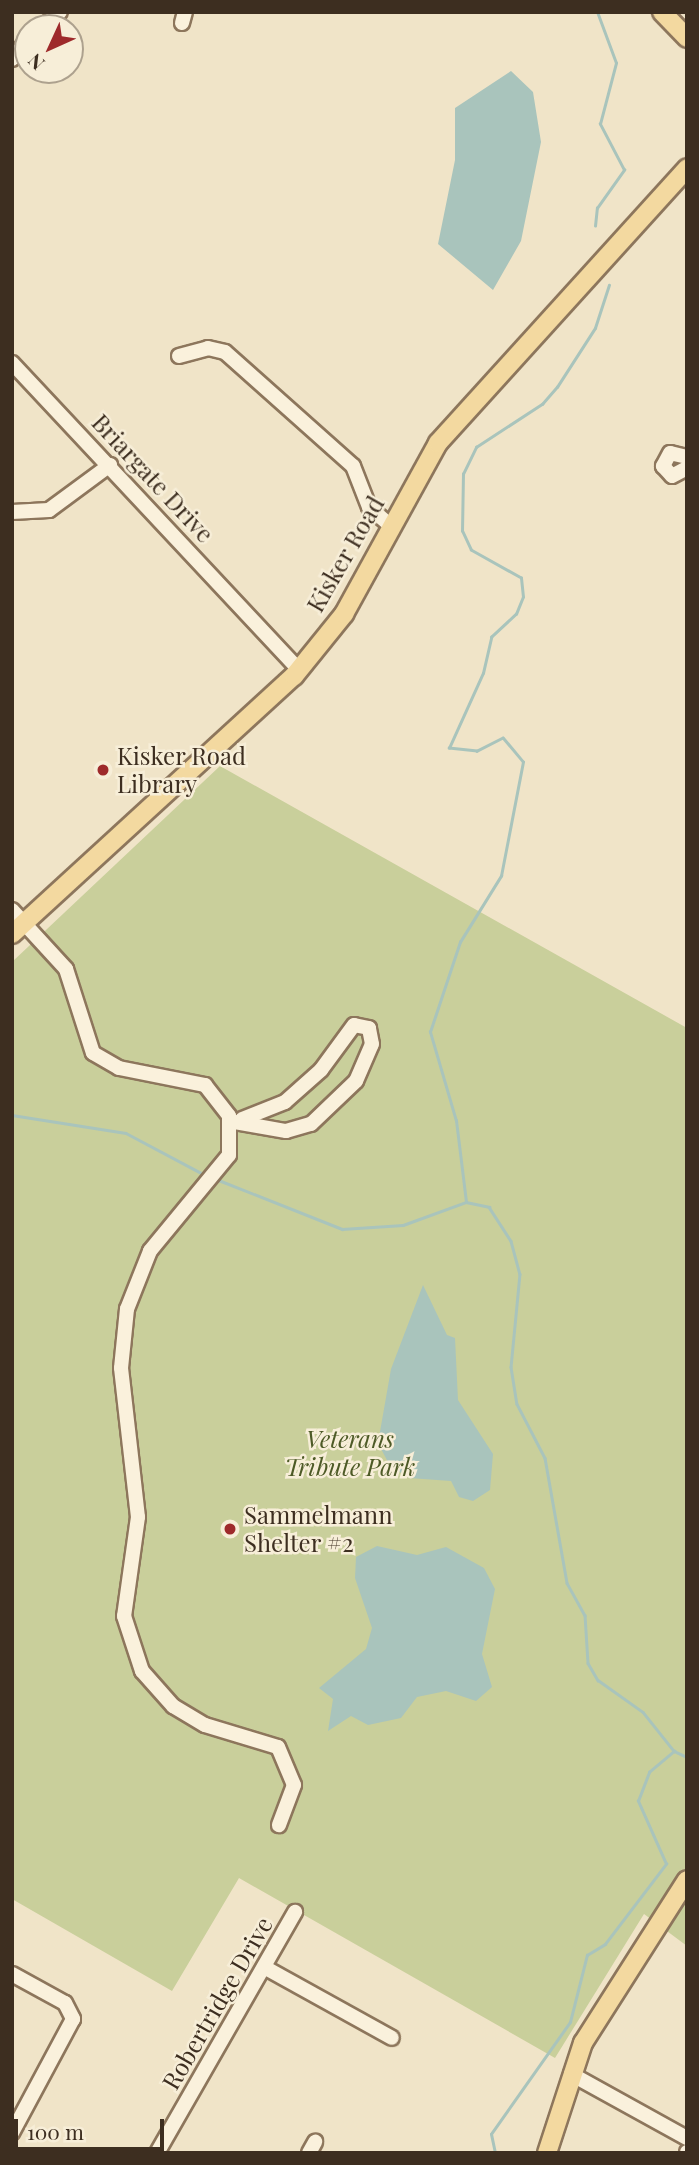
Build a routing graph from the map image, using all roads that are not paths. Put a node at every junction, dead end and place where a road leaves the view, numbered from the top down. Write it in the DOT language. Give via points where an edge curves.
graph roads {
  1 [pos="662,12"];
  2 [pos="687,38"];
  3 [pos="687,168"];
  4 [pos="179,356"];
  5 [pos="12,363"];
  6 [pos="687,457"];
  7 [pos="110,465"];
  8 [pos="687,468"];
  9 [pos="12,512"];
  10 [pos="391,526"];
  11 [pos="295,665"];
  12 [pos="16,922"];
  13 [pos="235,1120"];
  14 [pos="279,1825"];
  15 [pos="687,1880"];
  16 [pos="295,1912"];
  17 [pos="264,1967"];
  18 [pos="12,1974"];
  19 [pos="392,2038"];
  20 [pos="571,2074"];
  21 [pos="12,2133"];
  22 [pos="687,2138"];
  23 [pos="157,2153"];
  24 [pos="547,2153"];
  1 -- 2 [label="main road"];
  3 -- 10 [label="main road, Kisker Road" via="438,443"];
  4 -- 10 [label="street" via="208,348 225,352 353,466 369,508"];
  5 -- 7 [label="street, Briargate Drive"];
  6 -- 8 [label="street" via="670,453 663,466 672,476"];
  7 -- 9 [label="street" via="49,510"];
  7 -- 11 [label="street, Briargate Drive" via="258,625 280,658"];
  10 -- 11 [label="main road, Kisker Road" via="344,614"];
  11 -- 12 [label="main road, Kisker Road"];
  12 -- 13 [label="street" via="66,969 93,1053 119,1068 205,1085"];
  13 -- 13 [label="street" via="295,1131 327,1112 366,1063 372,1044 369,1028 354,1025 321,1070 285,1102"];
  13 -- 14 [label="street" via="232,1145 211,1179 150,1251 127,1309 121,1368 138,1517 123,1597 125,1625 142,1671 173,1706 205,1725 278,1747 295,1785"];
  15 -- 20 [label="main road" via="598,2015"];
  16 -- 17 [label="street, Robertridge Drive"];
  17 -- 19 [label="street"];
  17 -- 23 [label="street, Robertridge Drive"];
  18 -- 21 [label="street" via="65,2003 73,2025"];
  20 -- 22 [label="street"];
  20 -- 24 [label="main road"];
}
